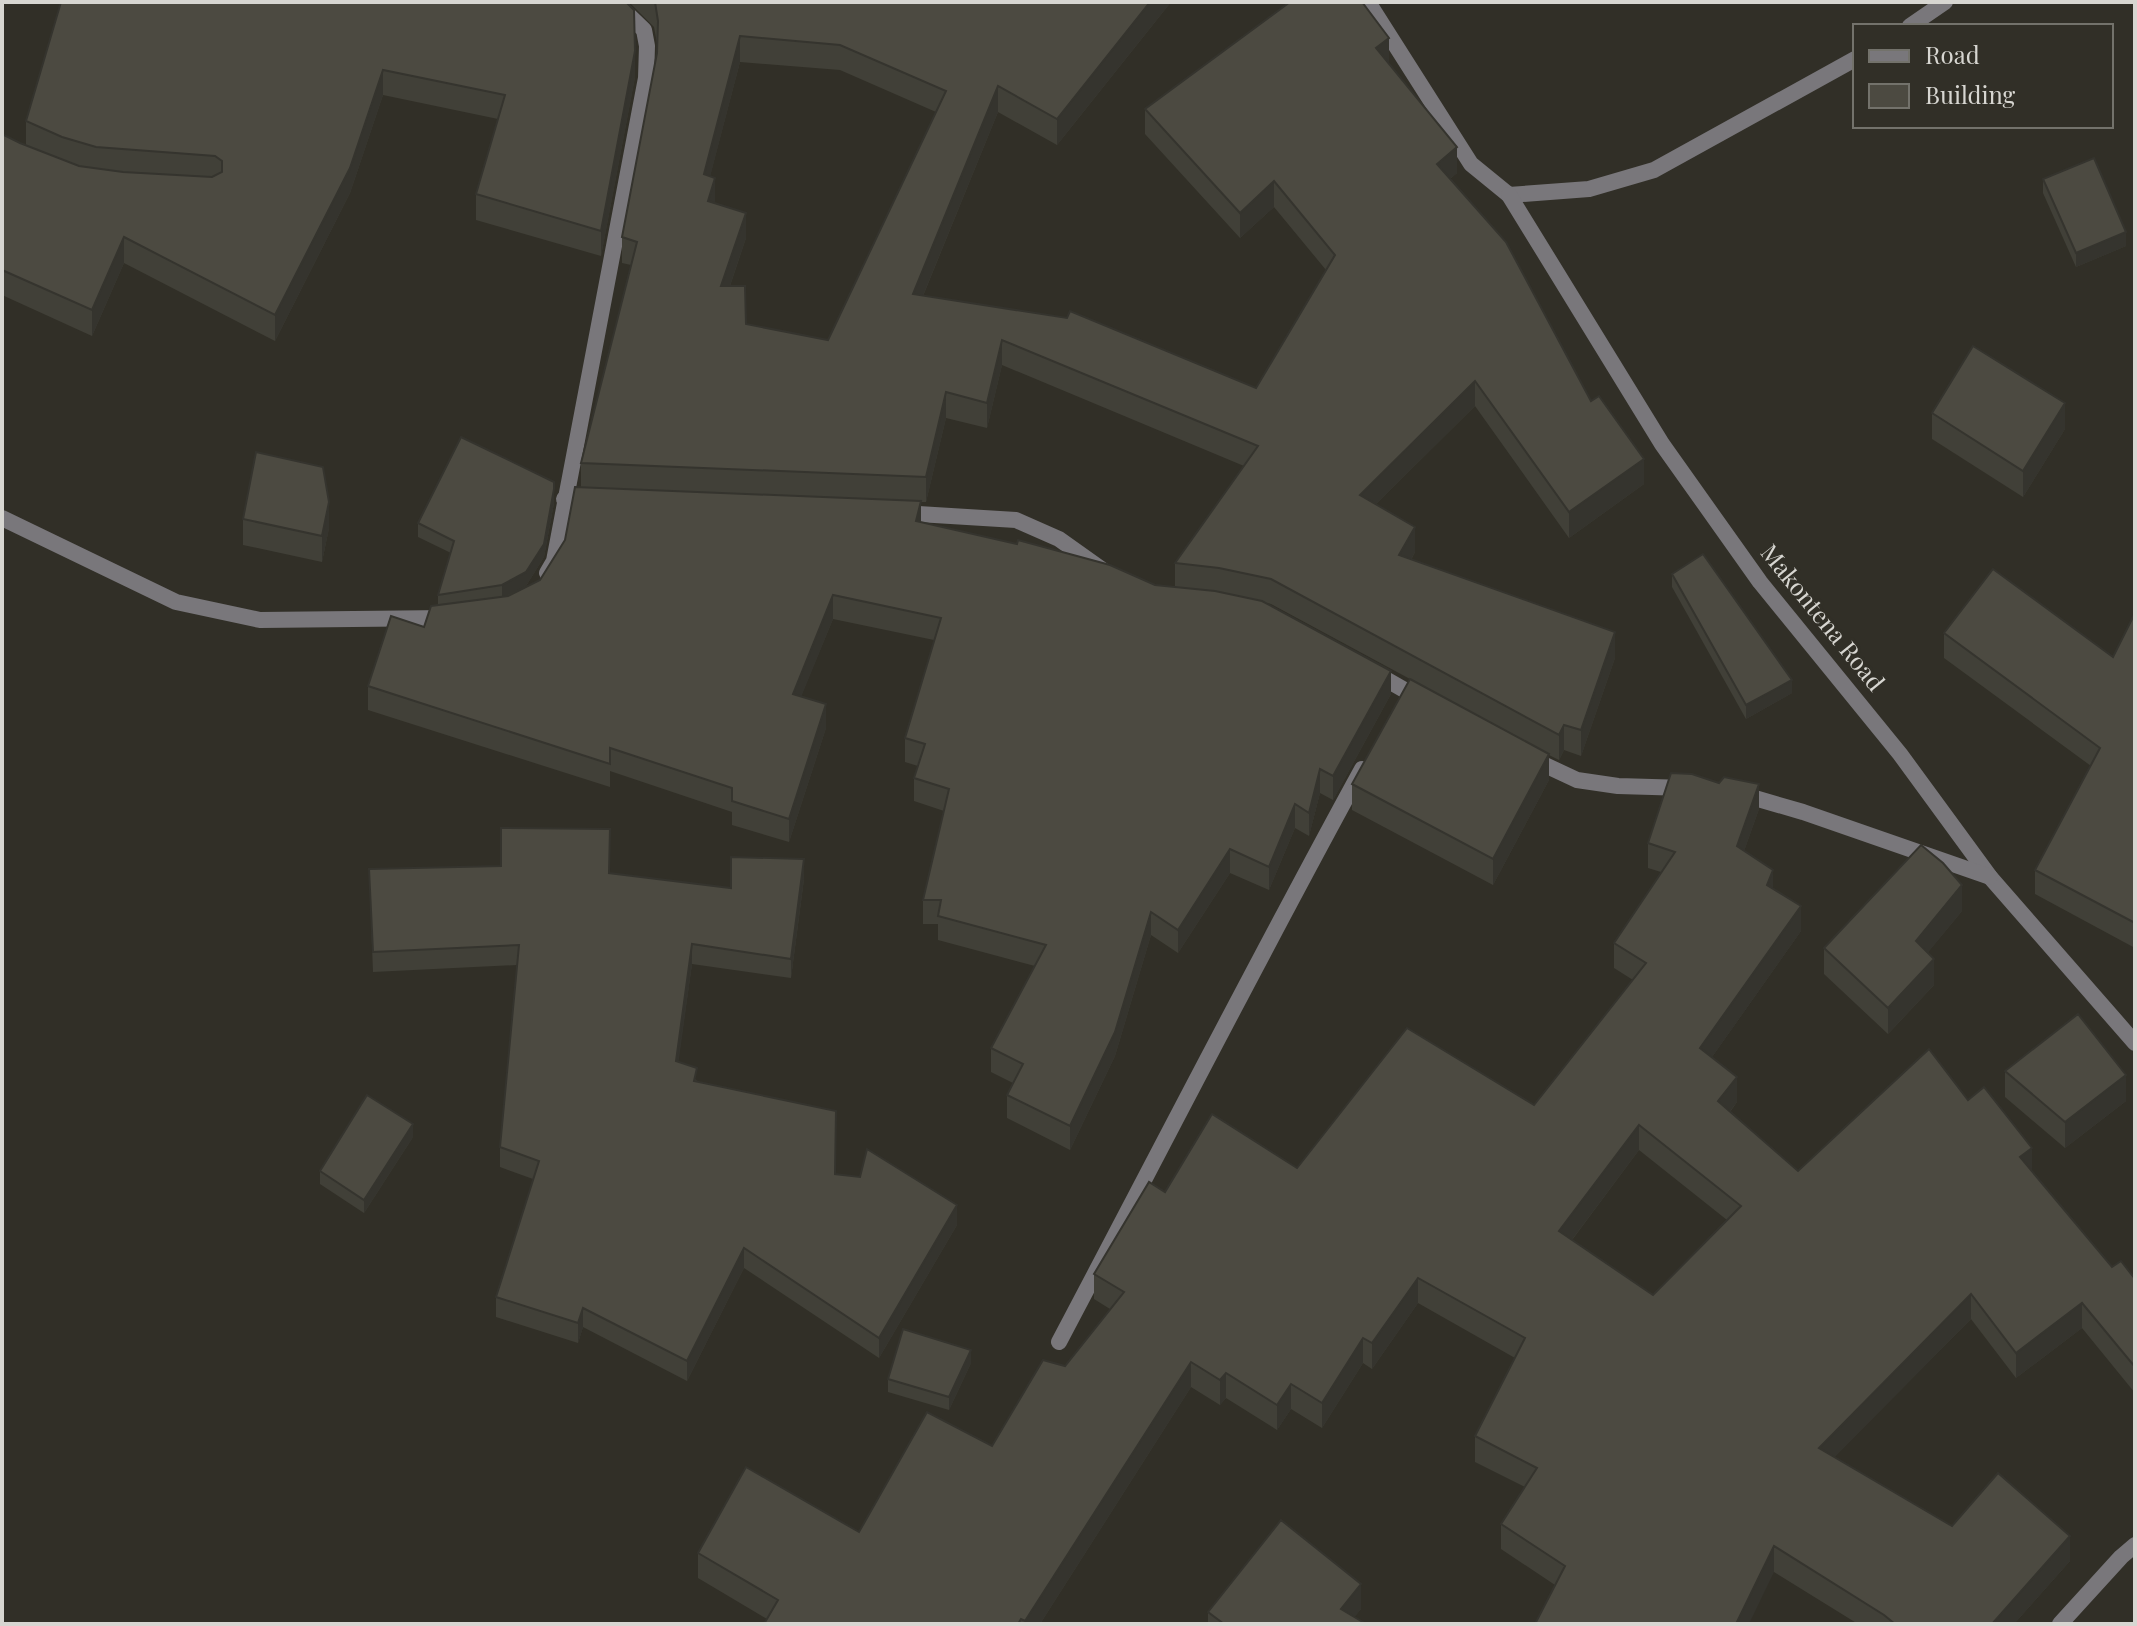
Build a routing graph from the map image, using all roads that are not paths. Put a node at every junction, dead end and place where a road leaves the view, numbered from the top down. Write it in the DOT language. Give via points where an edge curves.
graph roads {
  1 [pos="615,2"];
  2 [pos="1368,2"];
  3 [pos="1945,2"];
  4 [pos="1913,24"];
  5 [pos="1853,60"];
  6 [pos="1509,195"];
  7 [pos="564,499"];
  8 [pos="610,501"];
  9 [pos="887,512"];
  10 [pos="2,518"];
  11 [pos="1115,579"];
  12 [pos="541,583"];
  13 [pos="466,615"];
  14 [pos="1356,663"];
  15 [pos="1433,706"];
  16 [pos="1515,750"];
  17 [pos="1368,760"];
  18 [pos="1696,788"];
  19 [pos="1727,791"];
  20 [pos="1990,877"];
  21 [pos="2135,1043"];
  22 [pos="1059,1342"];
  23 [pos="2135,1545"];
  24 [pos="2060,1624"];
  1 -- 7 [label="street" via="644,30 646,78"];
  2 -- 6 [label="street, Makontena Road" via="1471,164"];
  3 -- 4 [label="street"];
  5 -- 6 [label="street" via="1654,170 1589,189"];
  6 -- 20 [label="street, Makontena Road" via="1671,457 1760,582 1900,754"];
  7 -- 8 [label="street"];
  7 -- 12 [label="street" via="554,561"];
  9 -- 11 [label="street" via="1016,520 1059,539"];
  10 -- 13 [label="street" via="176,602 260,620"];
  14 -- 15 [label="street" via="1402,698"];
  16 -- 18 [label="street" via="1577,780"];
  17 -- 22 [label="street" via="1254,966"];
  19 -- 20 [label="street" via="1792,808"];
  20 -- 21 [label="street, Makontena Road"];
  23 -- 24 [label="street"];
}
